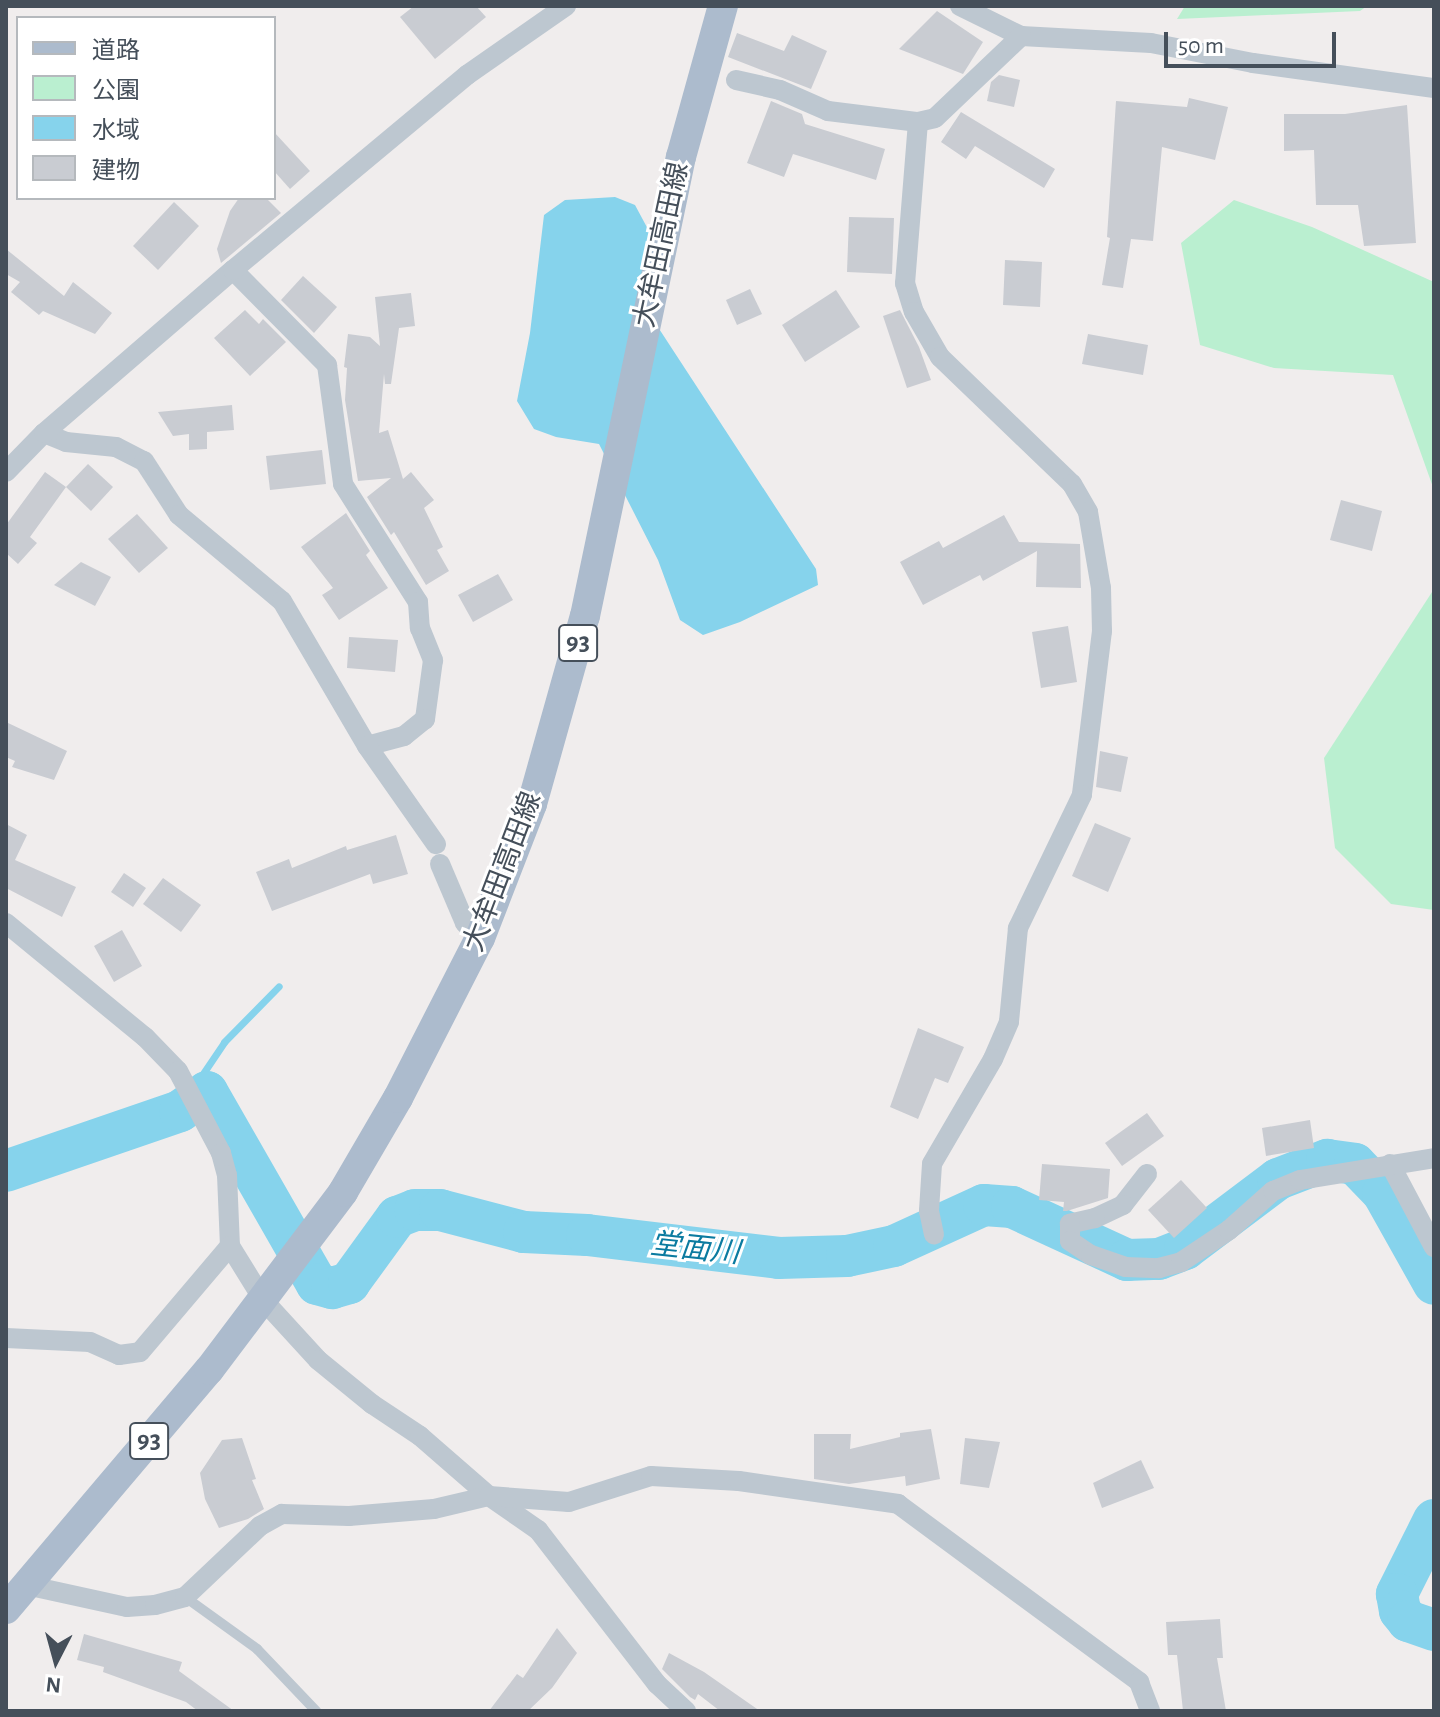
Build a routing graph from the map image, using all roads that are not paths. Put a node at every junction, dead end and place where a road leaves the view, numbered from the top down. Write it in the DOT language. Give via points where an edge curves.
graph roads {
  1 [pos="566,6"];
  2 [pos="723,6"];
  3 [pos="960,6"];
  4 [pos="1021,36"];
  5 [pos="736,80"];
  6 [pos="1434,88"];
  7 [pos="918,122"];
  8 [pos="233,270"];
  9 [pos="44,433"];
  10 [pos="6,472"];
  11 [pos="367,746"];
  12 [pos="6,923"];
  13 [pos="480,938"];
  14 [pos="1434,1158"];
  15 [pos="1390,1164"];
  16 [pos="1147,1174"];
  17 [pos="934,1234"];
  18 [pos="230,1246"];
  19 [pos="1434,1247"];
  20 [pos="264,1301"];
  21 [pos="6,1338"];
  22 [pos="489,1496"];
  23 [pos="26,1585"];
  24 [pos="185,1597"];
  25 [pos="6,1609"];
  26 [pos="316,1711"];
  27 [pos="686,1711"];
  28 [pos="1150,1711"];
  1 -- 8 [label="street" via="467,75"];
  2 -- 13 [label="main road, 大牟田高田線 / 93" via="681,157 585,616 532,804"];
  3 -- 4 [label="street"];
  4 -- 6 [label="street" via="1151,43"];
  4 -- 7 [label="street" via="935,118"];
  5 -- 7 [label="street" via="780,90 828,111"];
  7 -- 17 [label="street" via="905,283 914,312 940,357 1072,484 1088,512 1101,588 1102,631 1082,795 1018,928 1009,1022 932,1164 929,1211"];
  8 -- 9 [label="street"];
  8 -- 11 [label="street" via="327,365 343,484 418,602 420,628 433,660 425,719 404,736"];
  9 -- 10 [label="street"];
  9 -- 11 [label="street" via="66,442 116,447 144,461 179,515 282,601"];
  11 -- 13 [label="street" via="438,854 465,923"];
  12 -- 18 [label="street" via="145,1037 178,1071 221,1153"];
  13 -- 20 [label="main road, 大牟田高田線 / 93" via="343,1192"];
  14 -- 15 [label="street"];
  15 -- 16 [label="street" via="1300,1180 1273,1191 1217,1238 1181,1262 1159,1268 1125,1267 1070,1241 1070,1224 1123,1205"];
  15 -- 19 [label="street"];
  18 -- 20 [label="street"];
  18 -- 21 [label="street" via="140,1352 119,1355 90,1342"];
  20 -- 22 [label="street" via="318,1360 420,1436"];
  20 -- 23 [label="main road, 大牟田高田線 / 93"];
  22 -- 24 [label="street" via="434,1509 349,1516 282,1514 260,1526"];
  22 -- 27 [label="street" via="538,1530 657,1684"];
  22 -- 28 [label="street" via="569,1502 651,1476 739,1481 898,1504 1139,1682"];
  23 -- 24 [label="street" via="127,1607"];
  23 -- 25 [label="main road, 大牟田高田線 / 93"];
  24 -- 26 [label="lane" via="257,1649"];
}
